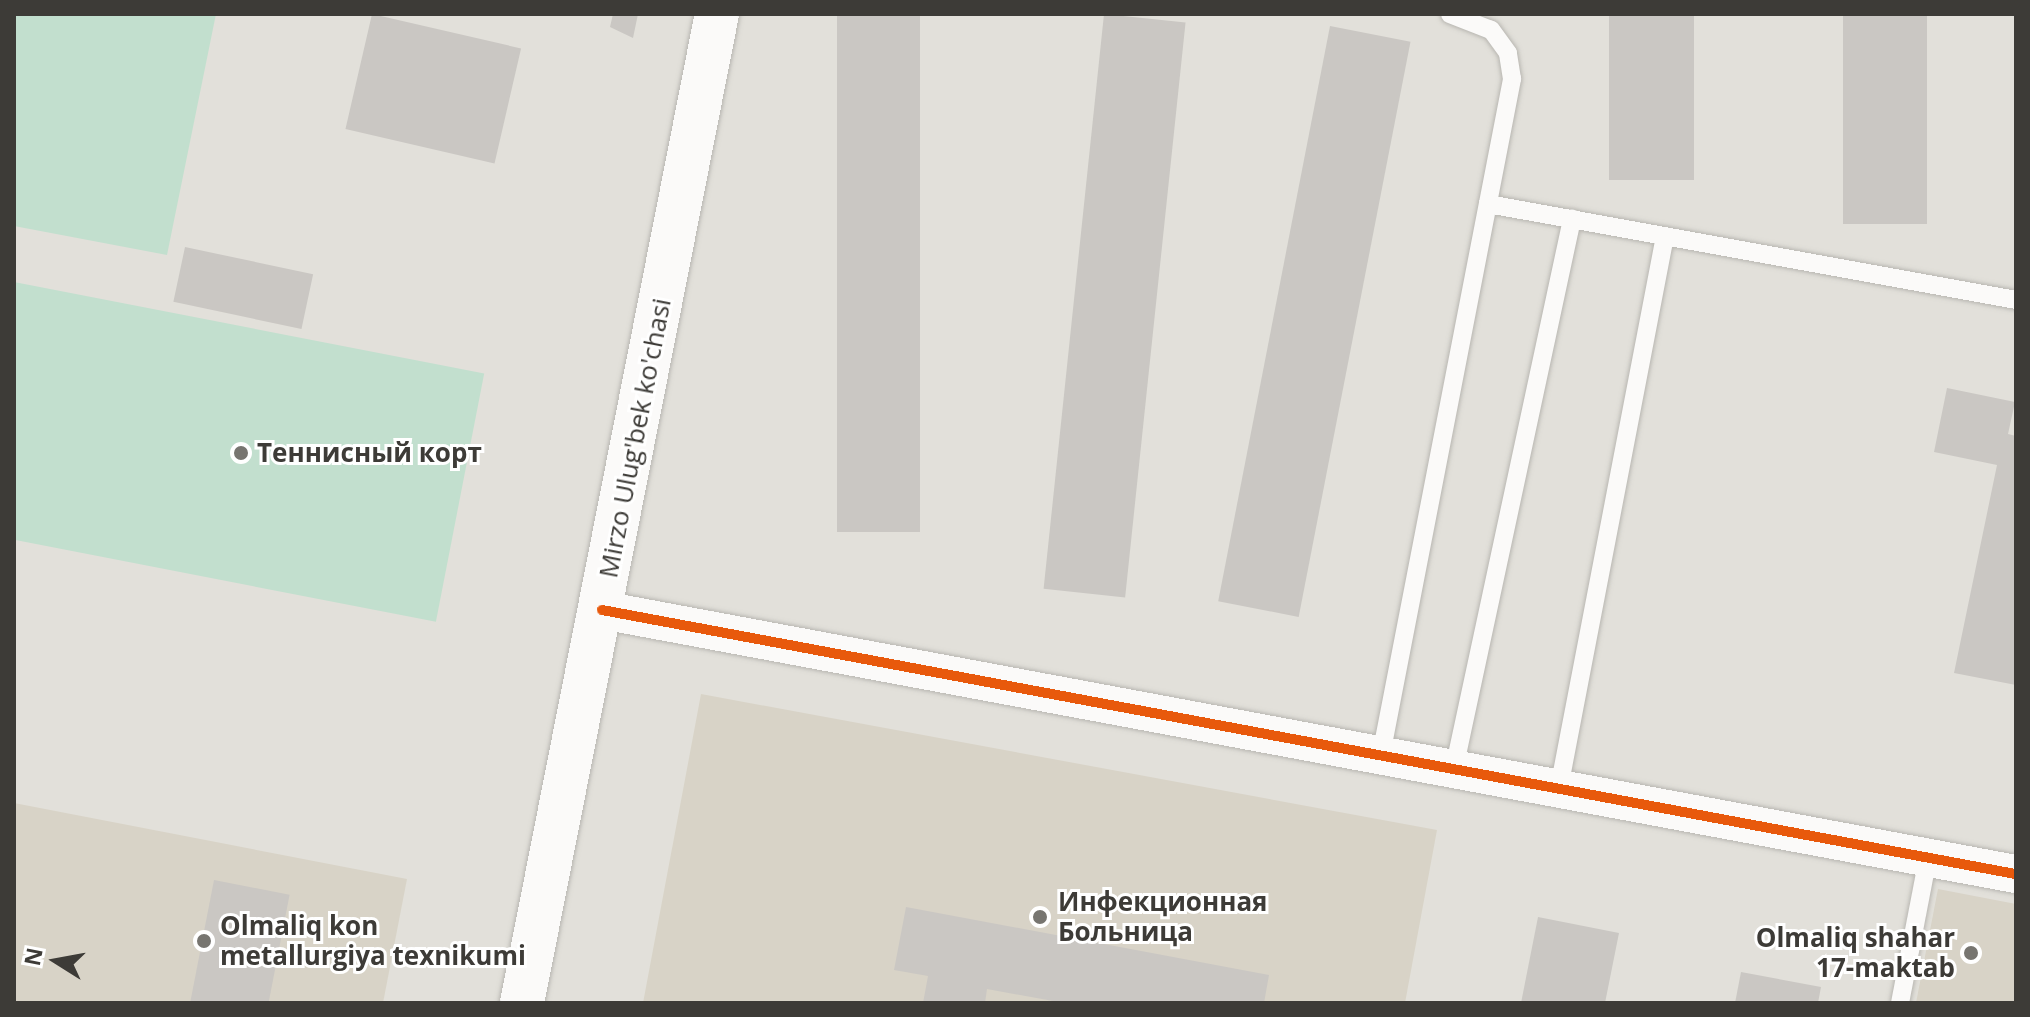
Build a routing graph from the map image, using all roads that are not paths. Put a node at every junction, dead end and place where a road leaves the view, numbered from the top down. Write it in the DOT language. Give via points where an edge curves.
graph roads {
  1 [pos="717,14"];
  2 [pos="1450,14"];
  3 [pos="1488,204"];
  4 [pos="1572,219"];
  5 [pos="1665,236"];
  6 [pos="2016,300"];
  7 [pos="602,610"];
  8 [pos="1381,755"];
  9 [pos="1454,769"];
  10 [pos="1559,788"];
  11 [pos="1928,857"];
  12 [pos="2016,874"];
  13 [pos="522,1003"];
  14 [pos="1900,1003"];
  1 -- 7 [label="main road, Mirzo Ulug'bek ko'chasi"];
  2 -- 3 [label="lane" via="1491,30 1508,53 1512,79"];
  3 -- 4 [label="lane"];
  3 -- 8 [label="lane"];
  4 -- 5 [label="lane"];
  4 -- 9 [label="lane"];
  5 -- 6 [label="lane"];
  5 -- 10 [label="lane"];
  7 -- 8 [label="street"];
  7 -- 13 [label="main road, Mirzo Ulug'bek ko'chasi"];
  8 -- 9 [label="street"];
  9 -- 10 [label="street"];
  10 -- 11 [label="street"];
  11 -- 12 [label="street"];
  11 -- 14 [label="lane"];
}
